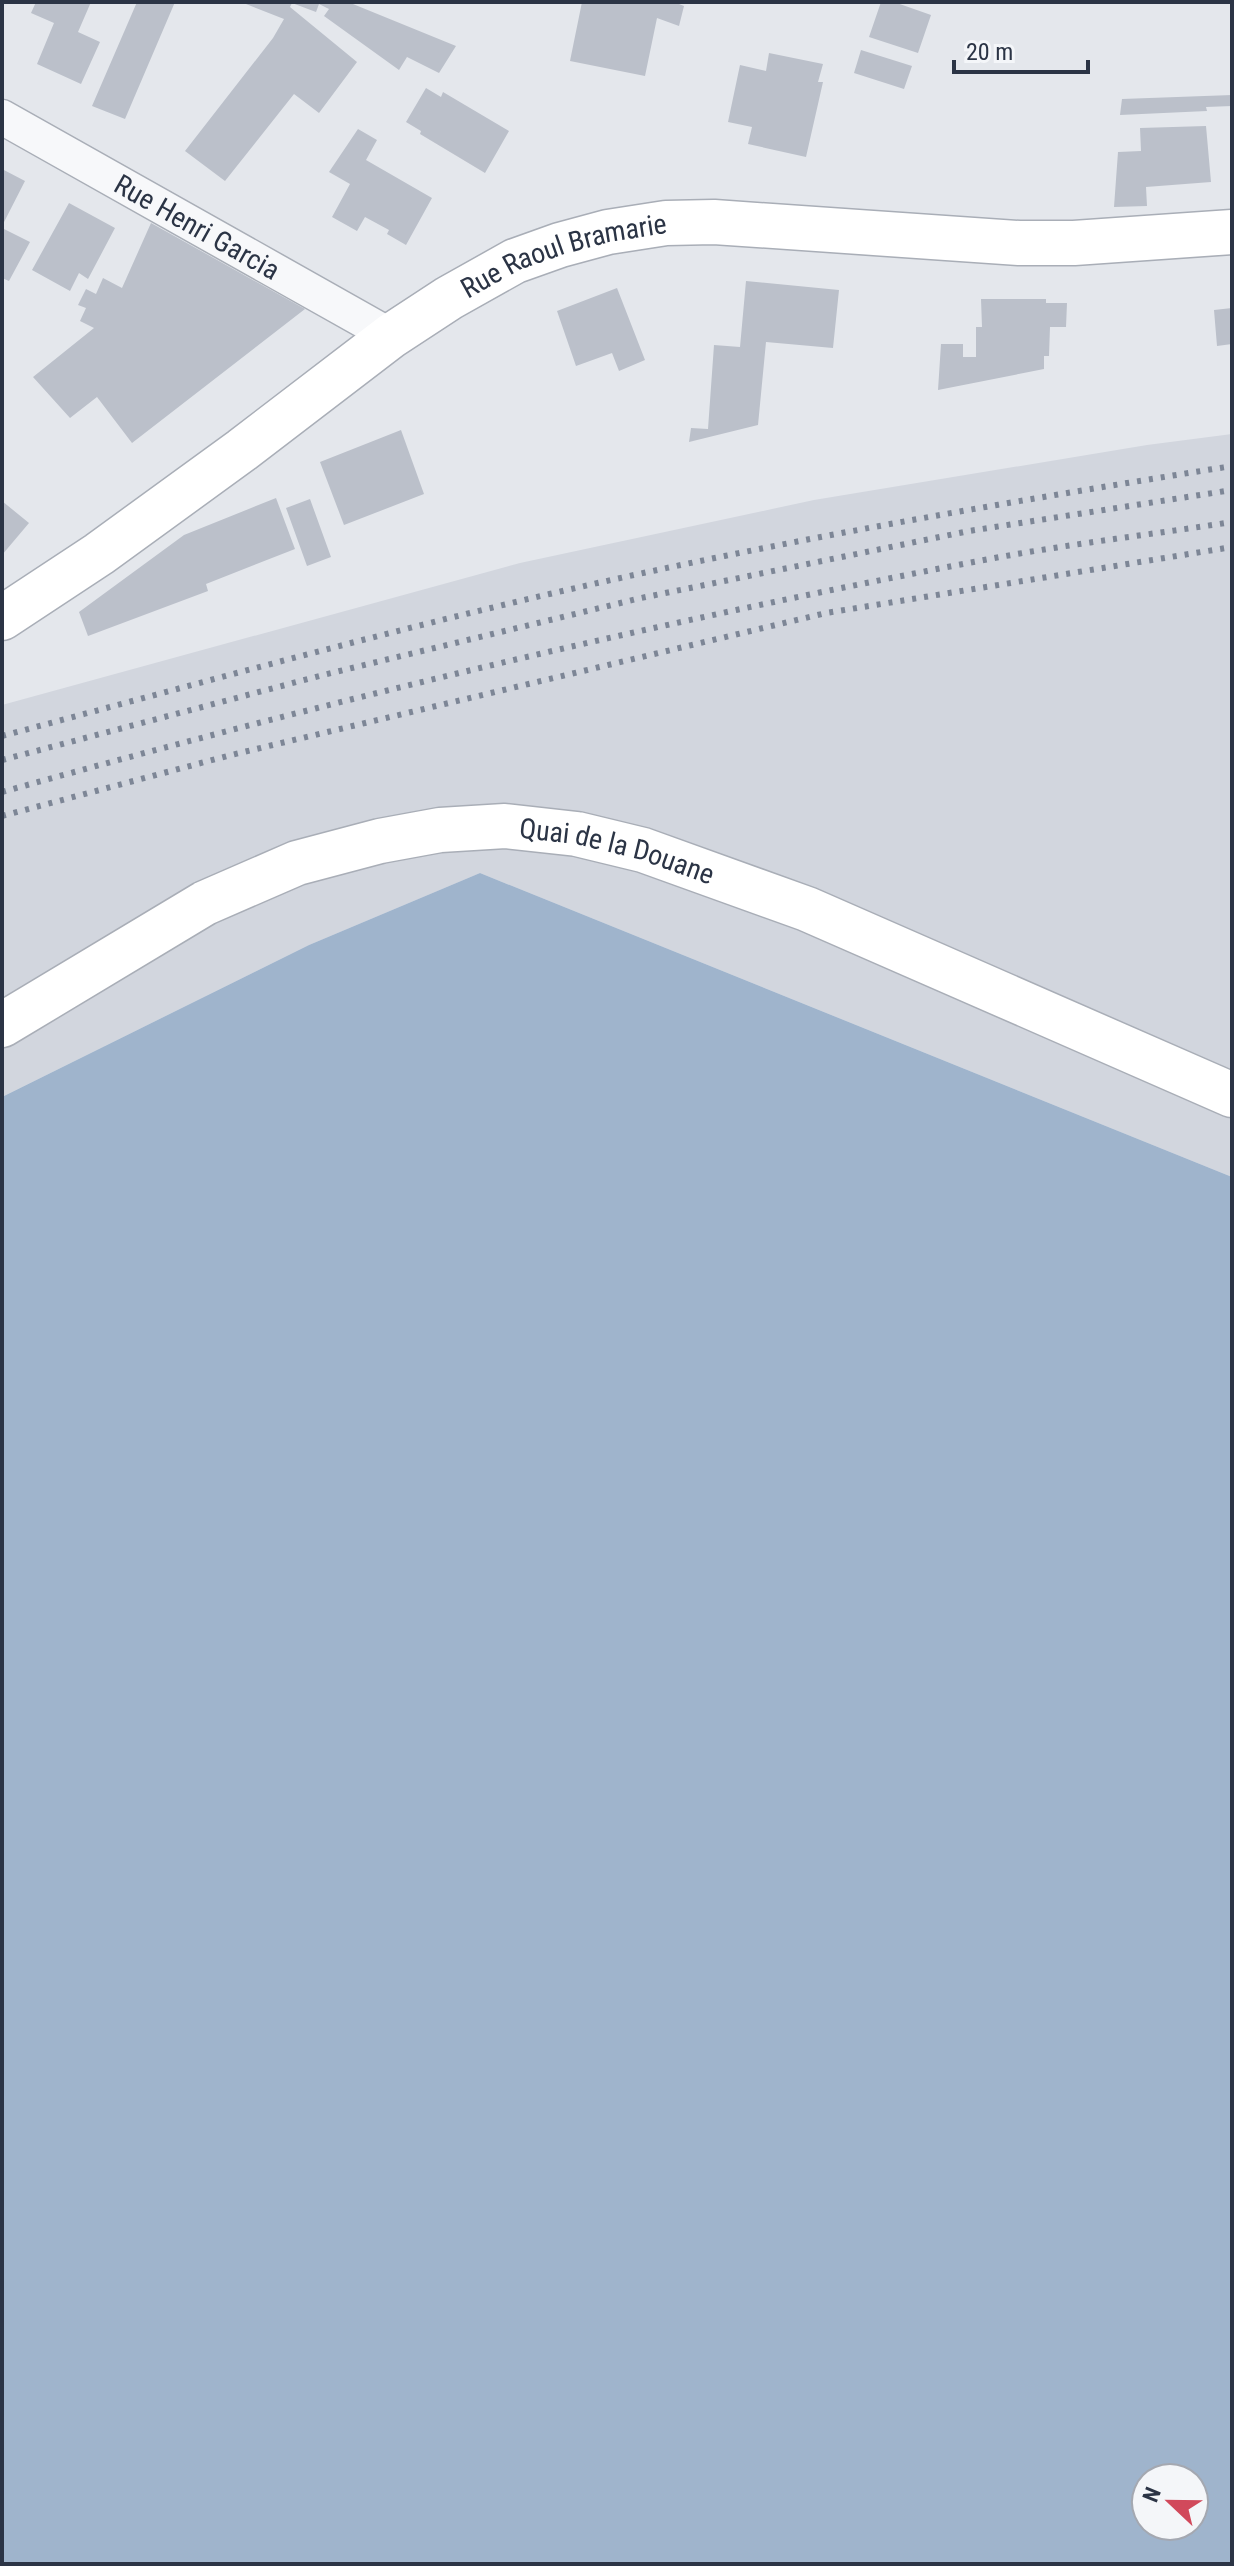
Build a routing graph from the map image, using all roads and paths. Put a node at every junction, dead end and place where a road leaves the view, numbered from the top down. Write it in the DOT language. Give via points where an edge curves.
graph roads {
  1 [pos="2,117"];
  2 [pos="1232,232"];
  3 [pos="391,336"];
  4 [pos="2,618"];
  5 [pos="2,1025"];
  6 [pos="1232,1095"];
  1 -- 3 [label="street, Rue Henri Garcia"];
  2 -- 3 [label="street, Rue Raoul Bramarie" via="1019,243 666,223 608,232 515,261"];
  3 -- 4 [label="street, Rue Raoul Bramarie" via="123,537"];
  5 -- 6 [label="street, Quai de la Douane" via="205,903 297,863 440,830 505,826 577,834 643,850 807,909"];
}
